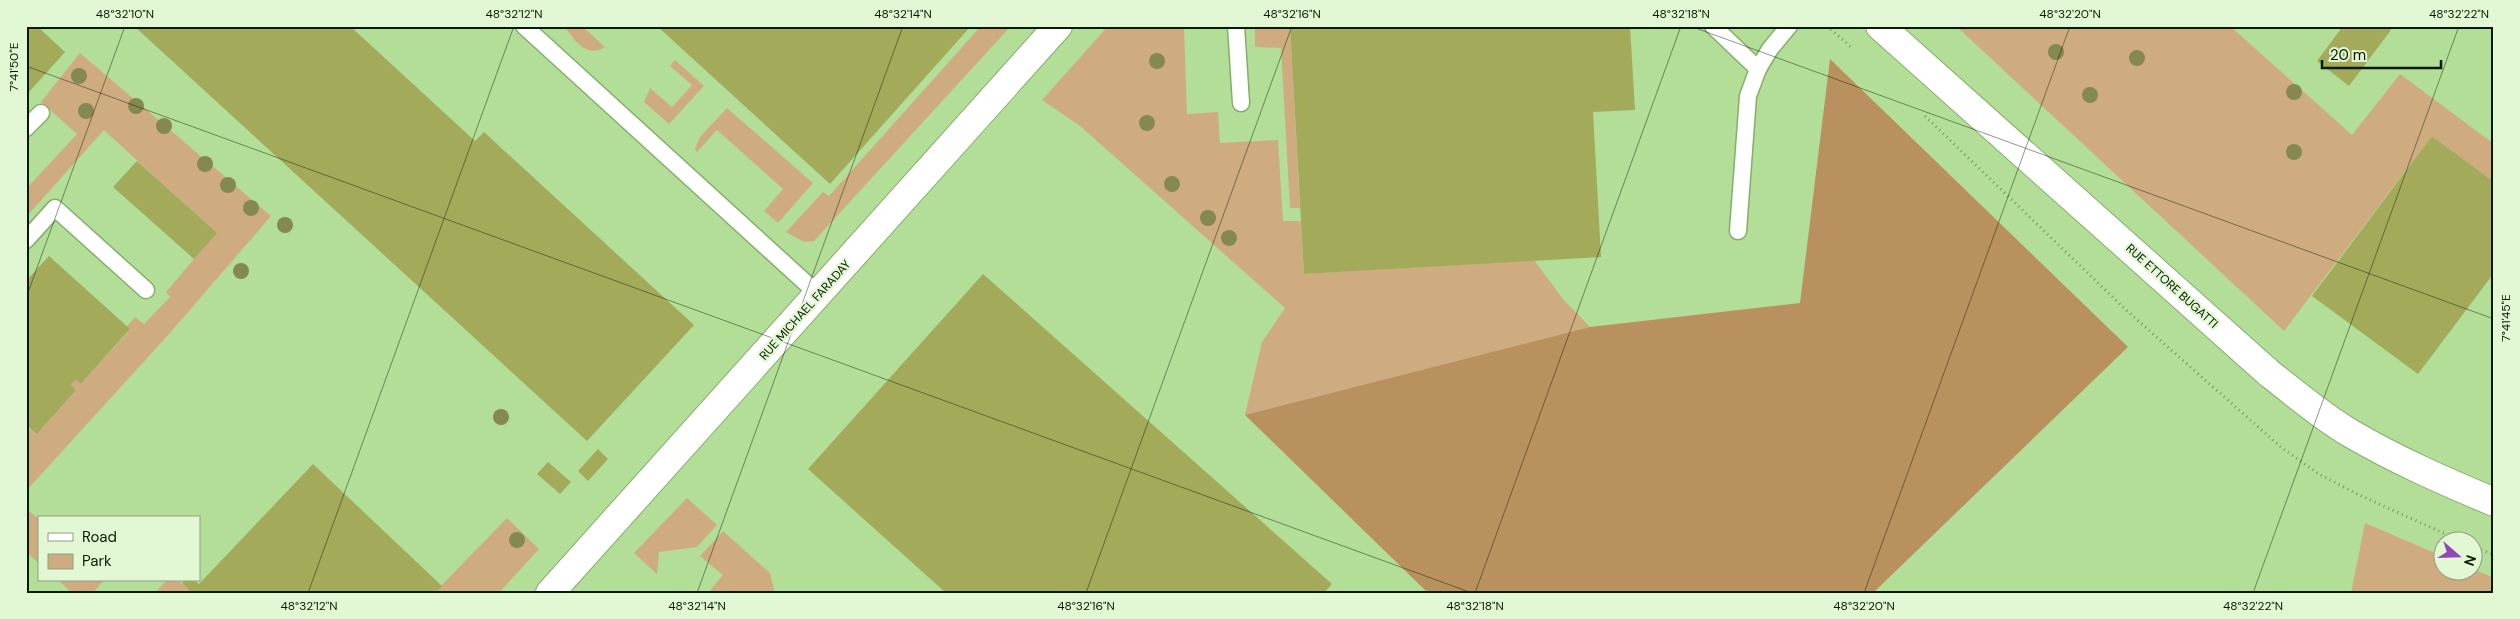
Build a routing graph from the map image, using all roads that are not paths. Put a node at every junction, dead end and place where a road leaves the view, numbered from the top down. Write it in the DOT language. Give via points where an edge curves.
graph roads {
  1 [pos="524,26"];
  2 [pos="1058,26"];
  3 [pos="1236,26"];
  4 [pos="1713,26"];
  5 [pos="1789,26"];
  6 [pos="1880,26"];
  7 [pos="1758,68"];
  8 [pos="1241,103"];
  9 [pos="41,112"];
  10 [pos="26,128"];
  11 [pos="1738,231"];
  12 [pos="26,240"];
  13 [pos="146,290"];
  14 [pos="819,295"];
  15 [pos="2494,502"];
  16 [pos="550,593"];
  1 -- 14 [label="lane"];
  2 -- 14 [label="main road, RUE MICHAEL FARADAY"];
  3 -- 8 [label="lane"];
  4 -- 7 [label="lane"];
  5 -- 7 [label="lane"];
  6 -- 15 [label="main road, RUE ETTORE BUGATTI" via="2307,404 2385,453"];
  7 -- 11 [label="lane" via="1748,96"];
  9 -- 10 [label="lane"];
  12 -- 13 [label="lane" via="55,208"];
  14 -- 16 [label="main road, RUE MICHAEL FARADAY"];
}
